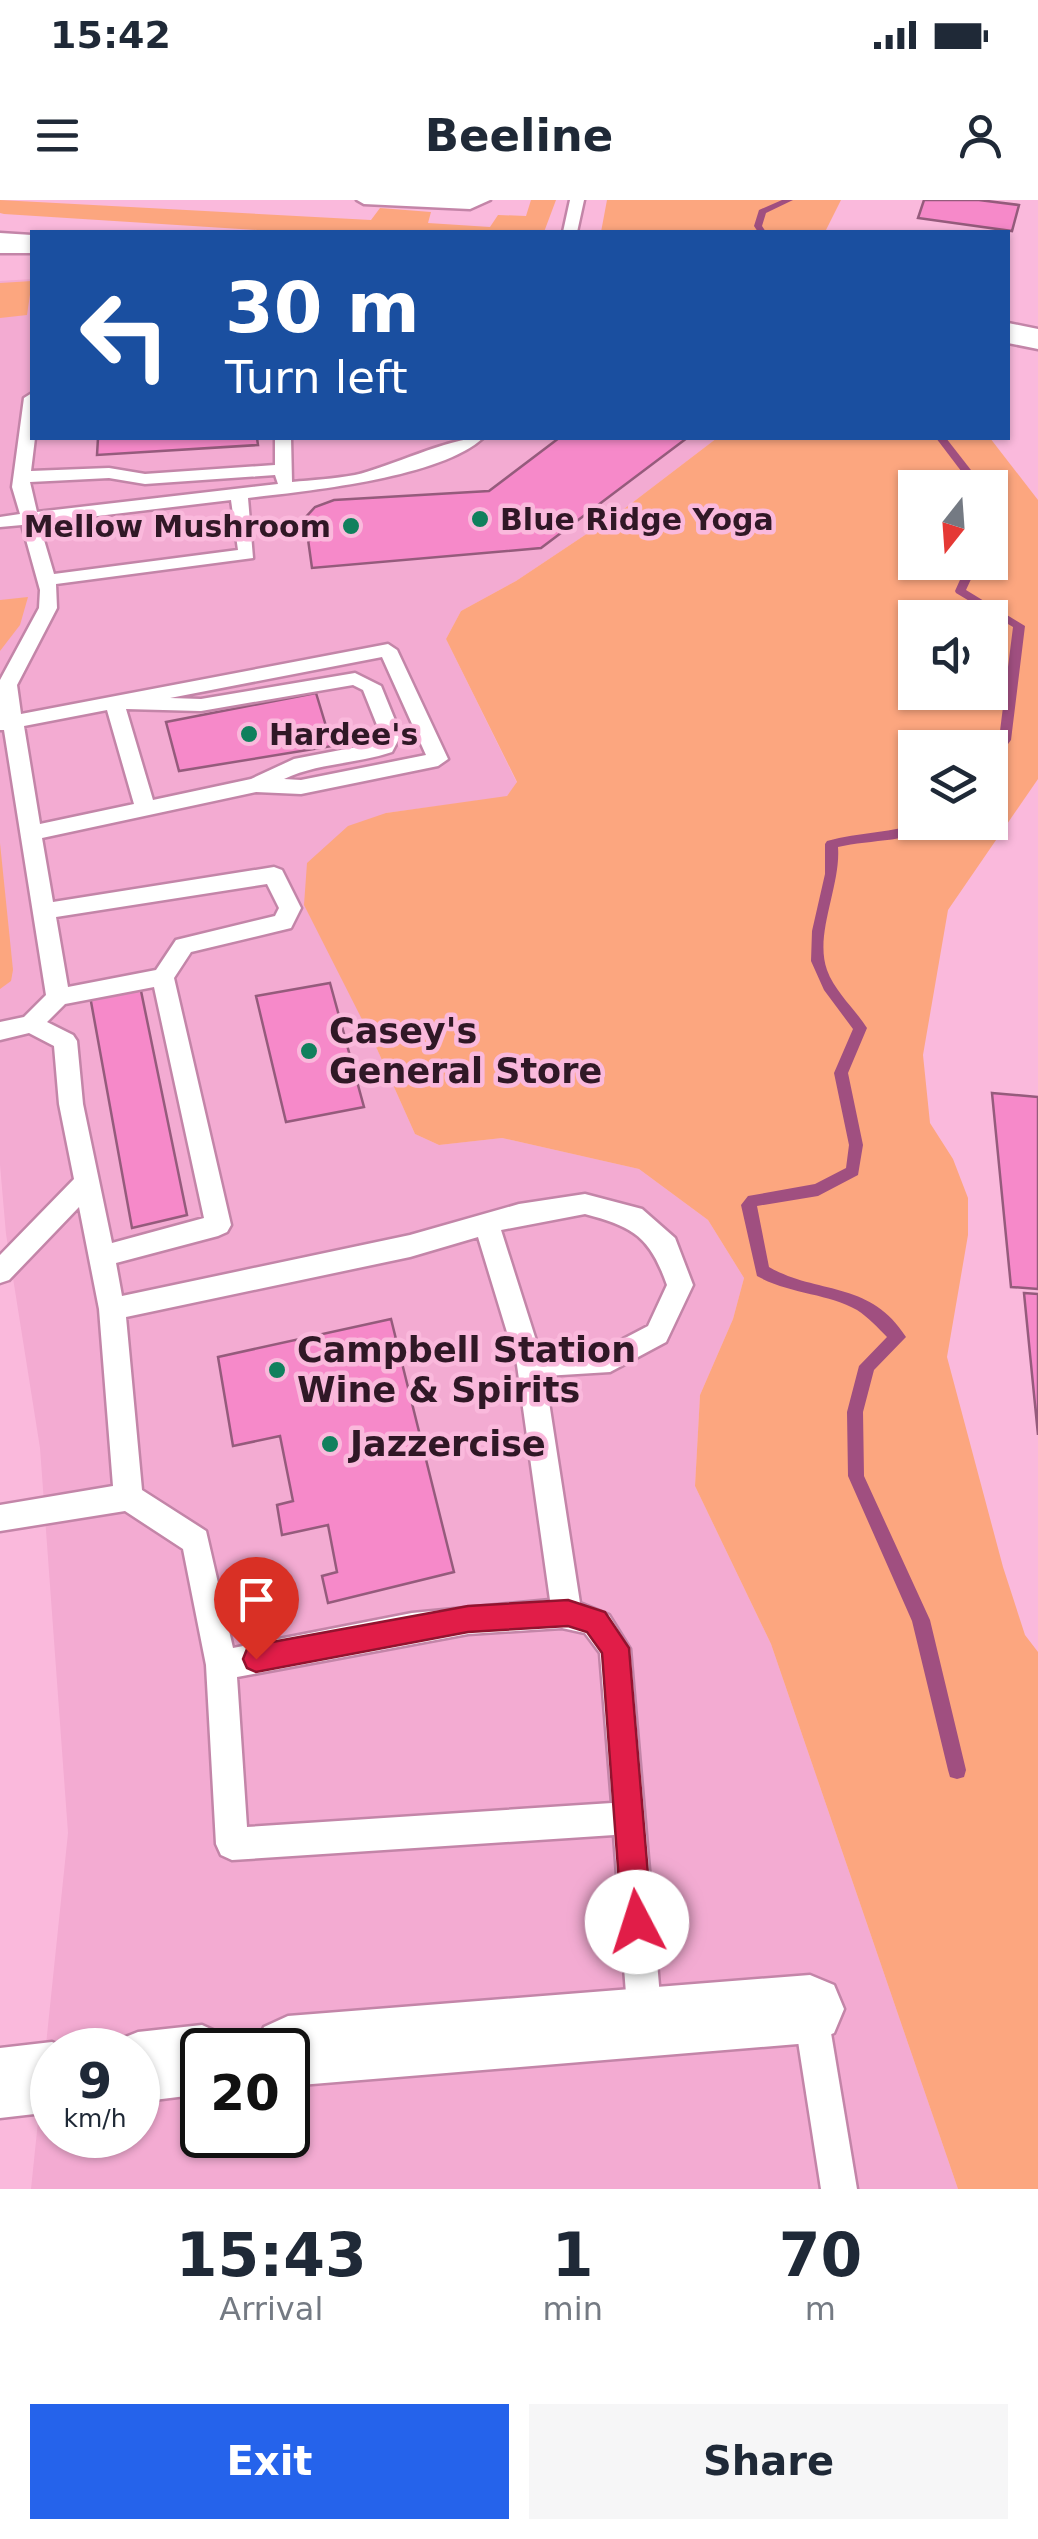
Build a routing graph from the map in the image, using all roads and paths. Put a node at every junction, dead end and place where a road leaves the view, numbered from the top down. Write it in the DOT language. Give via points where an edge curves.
graph roads {
  1 [pos="364,200"];
  2 [pos="482,200"];
  3 [pos="577,200"];
  4 [pos="434,202"];
  5 [pos="570,230"];
  6 [pos="0,243"];
  7 [pos="30,244"];
  8 [pos="1010,334"];
  9 [pos="1038,339"];
  10 [pos="30,414"];
  11 [pos="472,440"];
  12 [pos="284,461"];
  13 [pos="22,477"];
  14 [pos="239,494"];
  15 [pos="30,518"];
  16 [pos="0,522"];
  17 [pos="46,580"];
  18 [pos="114,702"];
  19 [pos="7,722"];
  20 [pos="256,785"];
  21 [pos="146,810"];
  22 [pos="31,833"];
  23 [pos="44,912"];
  24 [pos="163,976"];
  25 [pos="58,998"];
  26 [pos="31,1024"];
  27 [pos="0,1031"];
  28 [pos="86,1183"];
  29 [pos="487,1224"];
  30 [pos="100,1256"];
  31 [pos="0,1272"];
  32 [pos="112,1310"];
  33 [pos="530,1365"];
  34 [pos="128,1497"];
  35 [pos="0,1518"];
  36 [pos="568,1613"];
  37 [pos="221,1665"];
  38 [pos="629,1818"];
  39 [pos="810,2009"];
  40 [pos="645,2026"];
  41 [pos="310,2049"];
  42 [pos="30,2079"];
  43 [pos="0,2082"];
  44 [pos="838,2189"];
  1 -- 4 [label="lane"];
  2 -- 4 [label="lane"];
  3 -- 5 [label="lane"];
  6 -- 7 [label="street"];
  8 -- 9 [label="street"];
  10 -- 13 [label="lane"];
  11 -- 12 [label="lane" via="448,452 411,454 355,480"];
  12 -- 13 [label="lane" via="145,479 109,473"];
  12 -- 14 [label="lane"];
  13 -- 15 [label="lane"];
  14 -- 15 [label="lane"];
  14 -- 17 [label="lane" via="247,554"];
  15 -- 16 [label="lane"];
  15 -- 17 [label="lane"];
  17 -- 19 [label="lane" via="48,608 7,685"];
  18 -- 19 [label="lane"];
  18 -- 20 [label="lane" via="201,705 355,679 371,686 391,734 385,747 294,766"];
  18 -- 20 [label="lane" via="388,650 438,759 301,786"];
  18 -- 21 [label="lane"];
  19 -- 22 [label="lane"];
  20 -- 21 [label="lane"];
  21 -- 22 [label="lane"];
  22 -- 23 [label="lane"];
  23 -- 24 [label="lane" via="274,875 290,908 283,922 184,946"];
  23 -- 25 [label="lane"];
  24 -- 25 [label="lane"];
  24 -- 30 [label="lane" via="218,1225"];
  25 -- 26 [label="lane"];
  26 -- 27 [label="lane"];
  26 -- 28 [label="lane" via="64,1041"];
  28 -- 30 [label="lane"];
  28 -- 31 [label="lane"];
  29 -- 32 [label="lane"];
  29 -- 33 [label="lane"];
  29 -- 33 [label="lane" via="584,1204 633,1216 666,1246 680,1285 657,1334 610,1360"];
  30 -- 32 [label="lane"];
  32 -- 34 [label="lane"];
  33 -- 36 [label="lane"];
  34 -- 35 [label="lane"];
  34 -- 37 [label="lane" via="196,1541"];
  36 -- 37 [label="lane" via="468,1619"];
  36 -- 38 [label="lane" via="595,1621 615,1648"];
  37 -- 38 [label="lane" via="232,1844"];
  38 -- 40 [label="lane"];
  39 -- 40 [label="street"];
  39 -- 44 [label="lane"];
  40 -- 41 [label="street"];
  42 -- 43 [label="street"];
}
